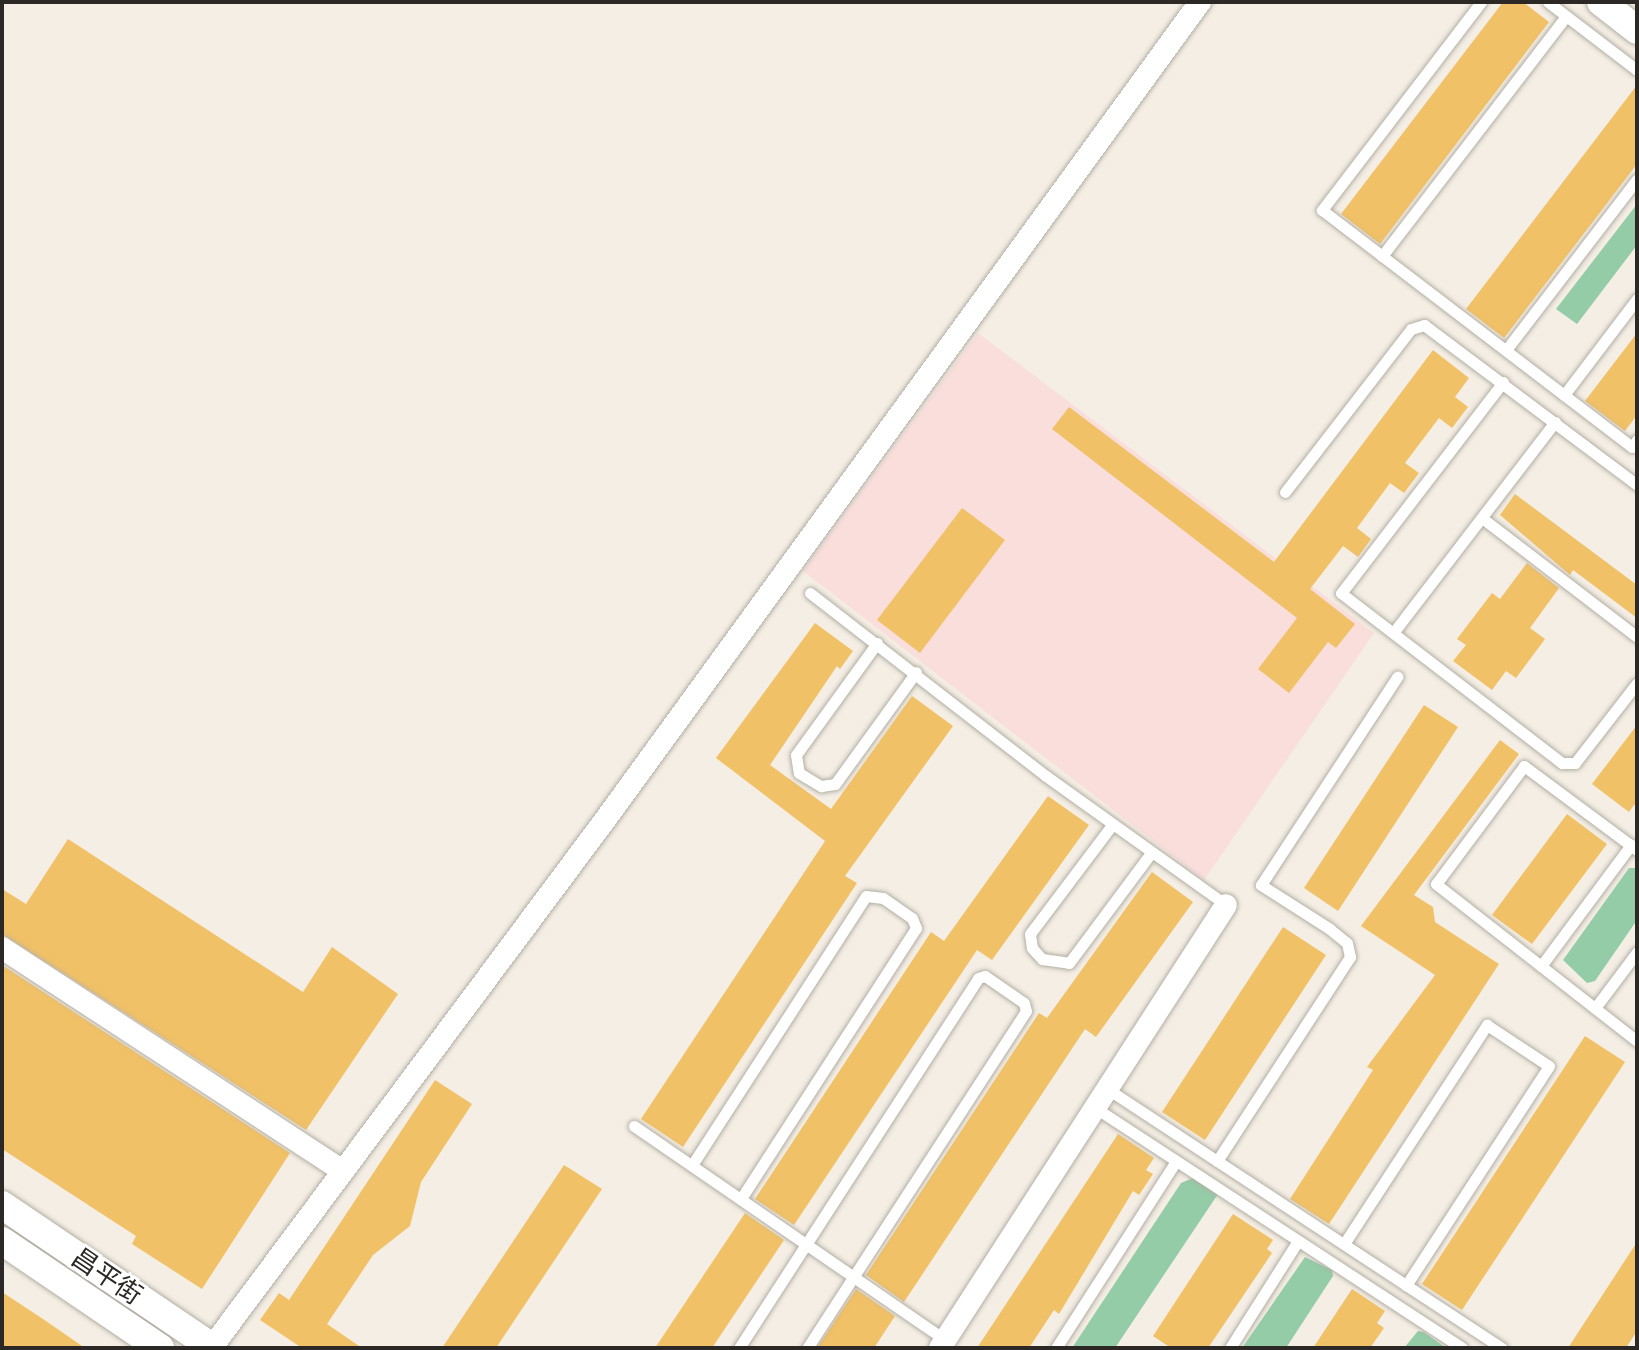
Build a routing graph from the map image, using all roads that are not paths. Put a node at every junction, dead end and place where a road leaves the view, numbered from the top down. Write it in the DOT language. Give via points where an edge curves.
graph roads {
  1 [pos="1200,2"];
  2 [pos="1481,2"];
  3 [pos="1548,2"];
  4 [pos="1601,2"];
  5 [pos="1566,16"];
  6 [pos="1637,30"];
  7 [pos="1637,70"];
  8 [pos="1637,179"];
  9 [pos="1382,256"];
  10 [pos="1637,299"];
  11 [pos="1506,350"];
  12 [pos="1503,382"];
  13 [pos="1564,395"];
  14 [pos="1555,422"];
  15 [pos="1637,440"];
  16 [pos="1637,485"];
  17 [pos="1285,492"];
  18 [pos="1482,518"];
  19 [pos="810,593"];
  20 [pos="1393,633"];
  21 [pos="1637,637"];
  22 [pos="877,643"];
  23 [pos="916,672"];
  24 [pos="1397,677"];
  25 [pos="1637,683"];
  26 [pos="1112,825"];
  27 [pos="1634,848"];
  28 [pos="1151,853"];
  29 [pos="1226,905"];
  30 [pos="2,948"];
  31 [pos="1637,952"];
  32 [pos="1541,966"];
  33 [pos="1595,1008"];
  34 [pos="1637,1041"];
  35 [pos="1100,1097"];
  36 [pos="634,1126"];
  37 [pos="1176,1161"];
  38 [pos="1217,1161"];
  39 [pos="692,1165"];
  40 [pos="343,1171"];
  41 [pos="741,1199"];
  42 [pos="2,1205"];
  43 [pos="2,1241"];
  44 [pos="1298,1241"];
  45 [pos="806,1244"];
  46 [pos="1344,1244"];
  47 [pos="853,1276"];
  48 [pos="1406,1285"];
  49 [pos="942,1344"];
  50 [pos="160,1348"];
  51 [pos="212,1348"];
  52 [pos="739,1348"];
  53 [pos="807,1348"];
  54 [pos="1056,1348"];
  55 [pos="1230,1348"];
  56 [pos="1462,1348"];
  57 [pos="1502,1348"];
  1 -- 40 [label="street"];
  2 -- 9 [label="lane" via="1322,210"];
  3 -- 5 [label="lane"];
  4 -- 6 [label="street"];
  5 -- 7 [label="lane"];
  5 -- 9 [label="lane"];
  8 -- 11 [label="lane"];
  9 -- 11 [label="lane"];
  10 -- 13 [label="lane"];
  11 -- 13 [label="lane"];
  12 -- 14 [label="lane"];
  12 -- 17 [label="lane" via="1430,326 1411,329"];
  12 -- 20 [label="lane" via="1341,593"];
  13 -- 15 [label="lane" via="1632,447"];
  14 -- 16 [label="lane"];
  14 -- 18 [label="lane"];
  18 -- 20 [label="lane"];
  18 -- 21 [label="lane"];
  19 -- 22 [label="lane"];
  20 -- 25 [label="lane" via="1562,763 1575,763"];
  22 -- 23 [label="lane"];
  22 -- 23 [label="lane" via="796,755 799,773 821,786 835,784"];
  23 -- 26 [label="lane"];
  24 -- 38 [label="lane" via="1261,885 1330,929 1347,943 1350,957"];
  26 -- 28 [label="lane"];
  26 -- 28 [label="lane" via="1030,934 1032,948 1042,959 1069,963"];
  27 -- 32 [label="lane"];
  27 -- 32 [label="lane" via="1524,766 1436,884"];
  28 -- 29 [label="lane"];
  29 -- 35 [label="street"];
  30 -- 40 [label="street"];
  31 -- 33 [label="lane"];
  32 -- 33 [label="lane"];
  33 -- 34 [label="lane"];
  35 -- 37 [label="lane"];
  35 -- 38 [label="lane"];
  35 -- 49 [label="street"];
  36 -- 39 [label="lane"];
  37 -- 44 [label="lane"];
  37 -- 54 [label="lane"];
  38 -- 46 [label="lane"];
  39 -- 41 [label="lane"];
  39 -- 41 [label="lane" via="866,896 883,898 912,918 916,928"];
  40 -- 51 [label="street"];
  41 -- 45 [label="lane"];
  42 -- 51 [label="street, 昌平街"];
  43 -- 50 [label="street, 昌平街"];
  44 -- 55 [label="lane"];
  44 -- 56 [label="lane"];
  45 -- 47 [label="lane"];
  45 -- 47 [label="lane" via="978,978 985,976 1024,1003 1026,1011"];
  45 -- 52 [label="lane"];
  46 -- 48 [label="lane"];
  46 -- 48 [label="lane" via="1487,1025 1549,1066"];
  47 -- 49 [label="lane"];
  47 -- 53 [label="lane"];
  48 -- 57 [label="lane"];
}
